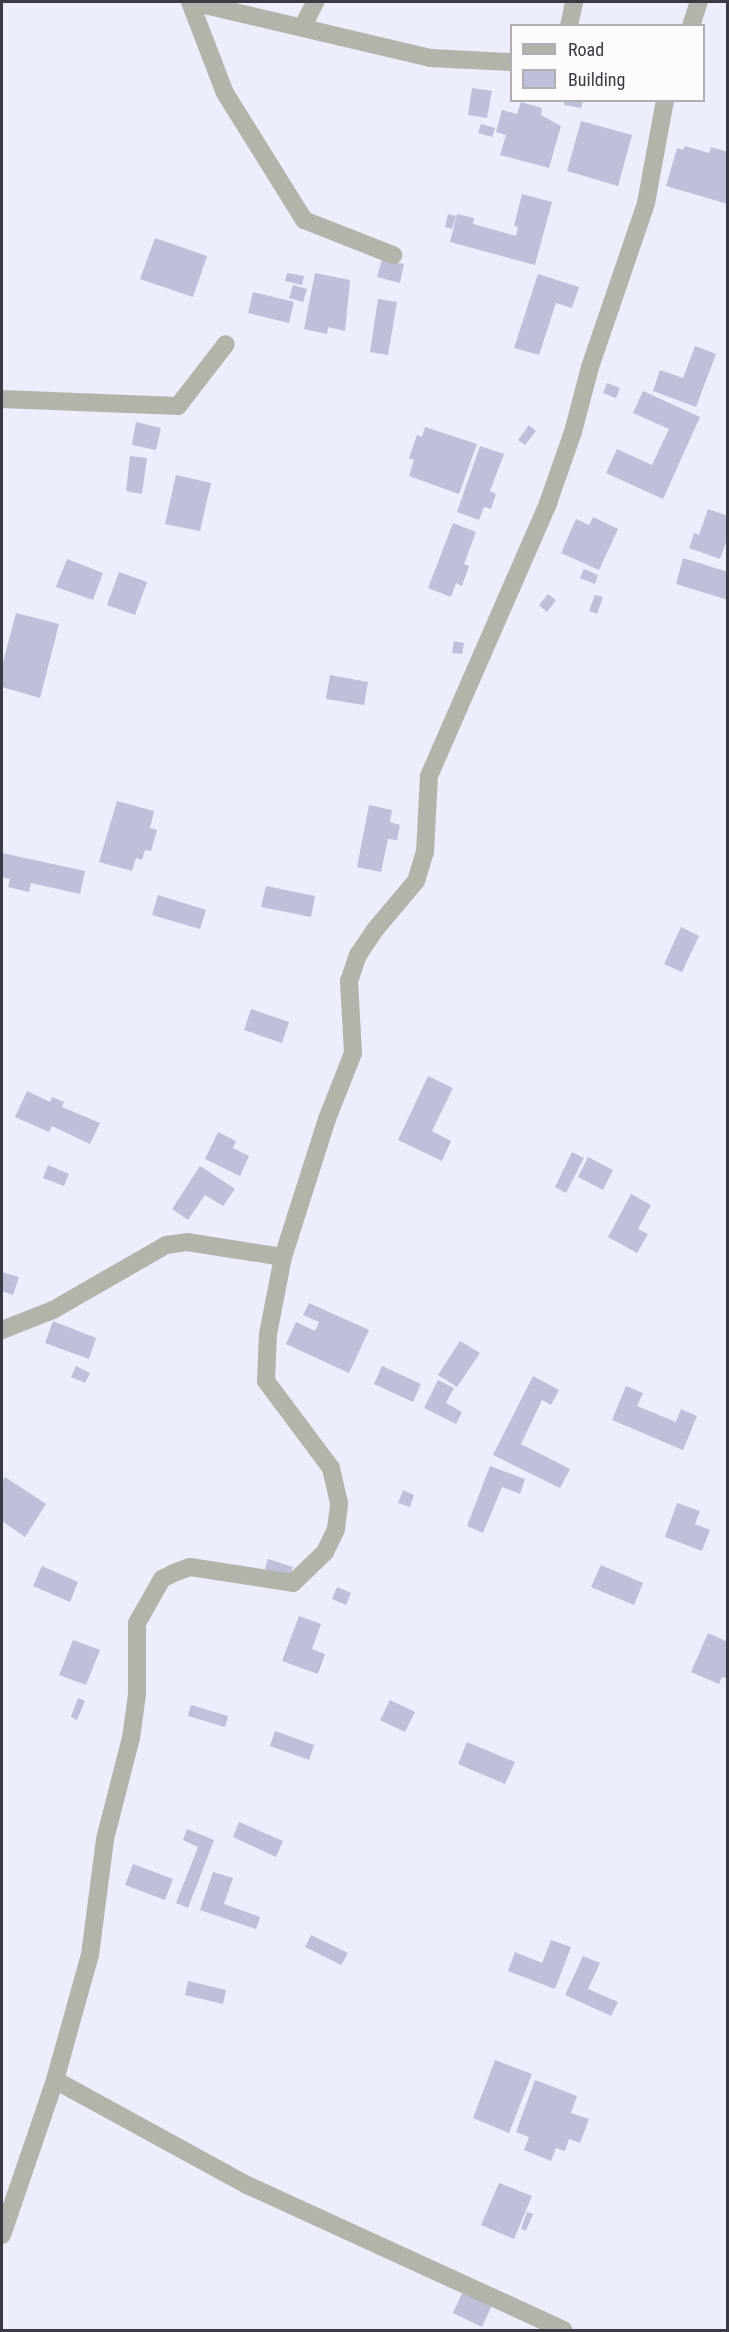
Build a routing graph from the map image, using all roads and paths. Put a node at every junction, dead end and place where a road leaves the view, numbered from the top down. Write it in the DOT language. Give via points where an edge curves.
graph roads {
  1 [pos="191,2"];
  2 [pos="315,2"];
  3 [pos="574,2"];
  4 [pos="569,24"];
  5 [pos="303,26"];
  6 [pos="510,62"];
  7 [pos="662,102"];
  8 [pos="393,255"];
  9 [pos="226,344"];
  10 [pos="2,399"];
  11 [pos="283,1257"];
  12 [pos="2,1330"];
  13 [pos="55,2080"];
  14 [pos="2,2235"];
  15 [pos="562,2331"];
  1 -- 5 [label="street"];
  1 -- 8 [label="street" via="225,93 304,220"];
  2 -- 5 [label="street"];
  3 -- 4 [label="street"];
  5 -- 6 [label="street" via="430,58"];
  7 -- 11 [label="street" via="646,203 548,503 429,776 425,852 416,881 374,931 358,955 349,981 353,1053 327,1119"];
  9 -- 10 [label="street" via="178,406"];
  11 -- 12 [label="street" via="186,1242 166,1245 53,1310"];
  11 -- 13 [label="street" via="268,1334 266,1381 331,1468 339,1503 336,1529 325,1552 293,1583 190,1567 174,1572 162,1579 138,1623 137,1694 131,1738 105,1839 90,1955"];
  13 -- 14 [label="street"];
  13 -- 15 [label="street" via="247,2185"];
}
